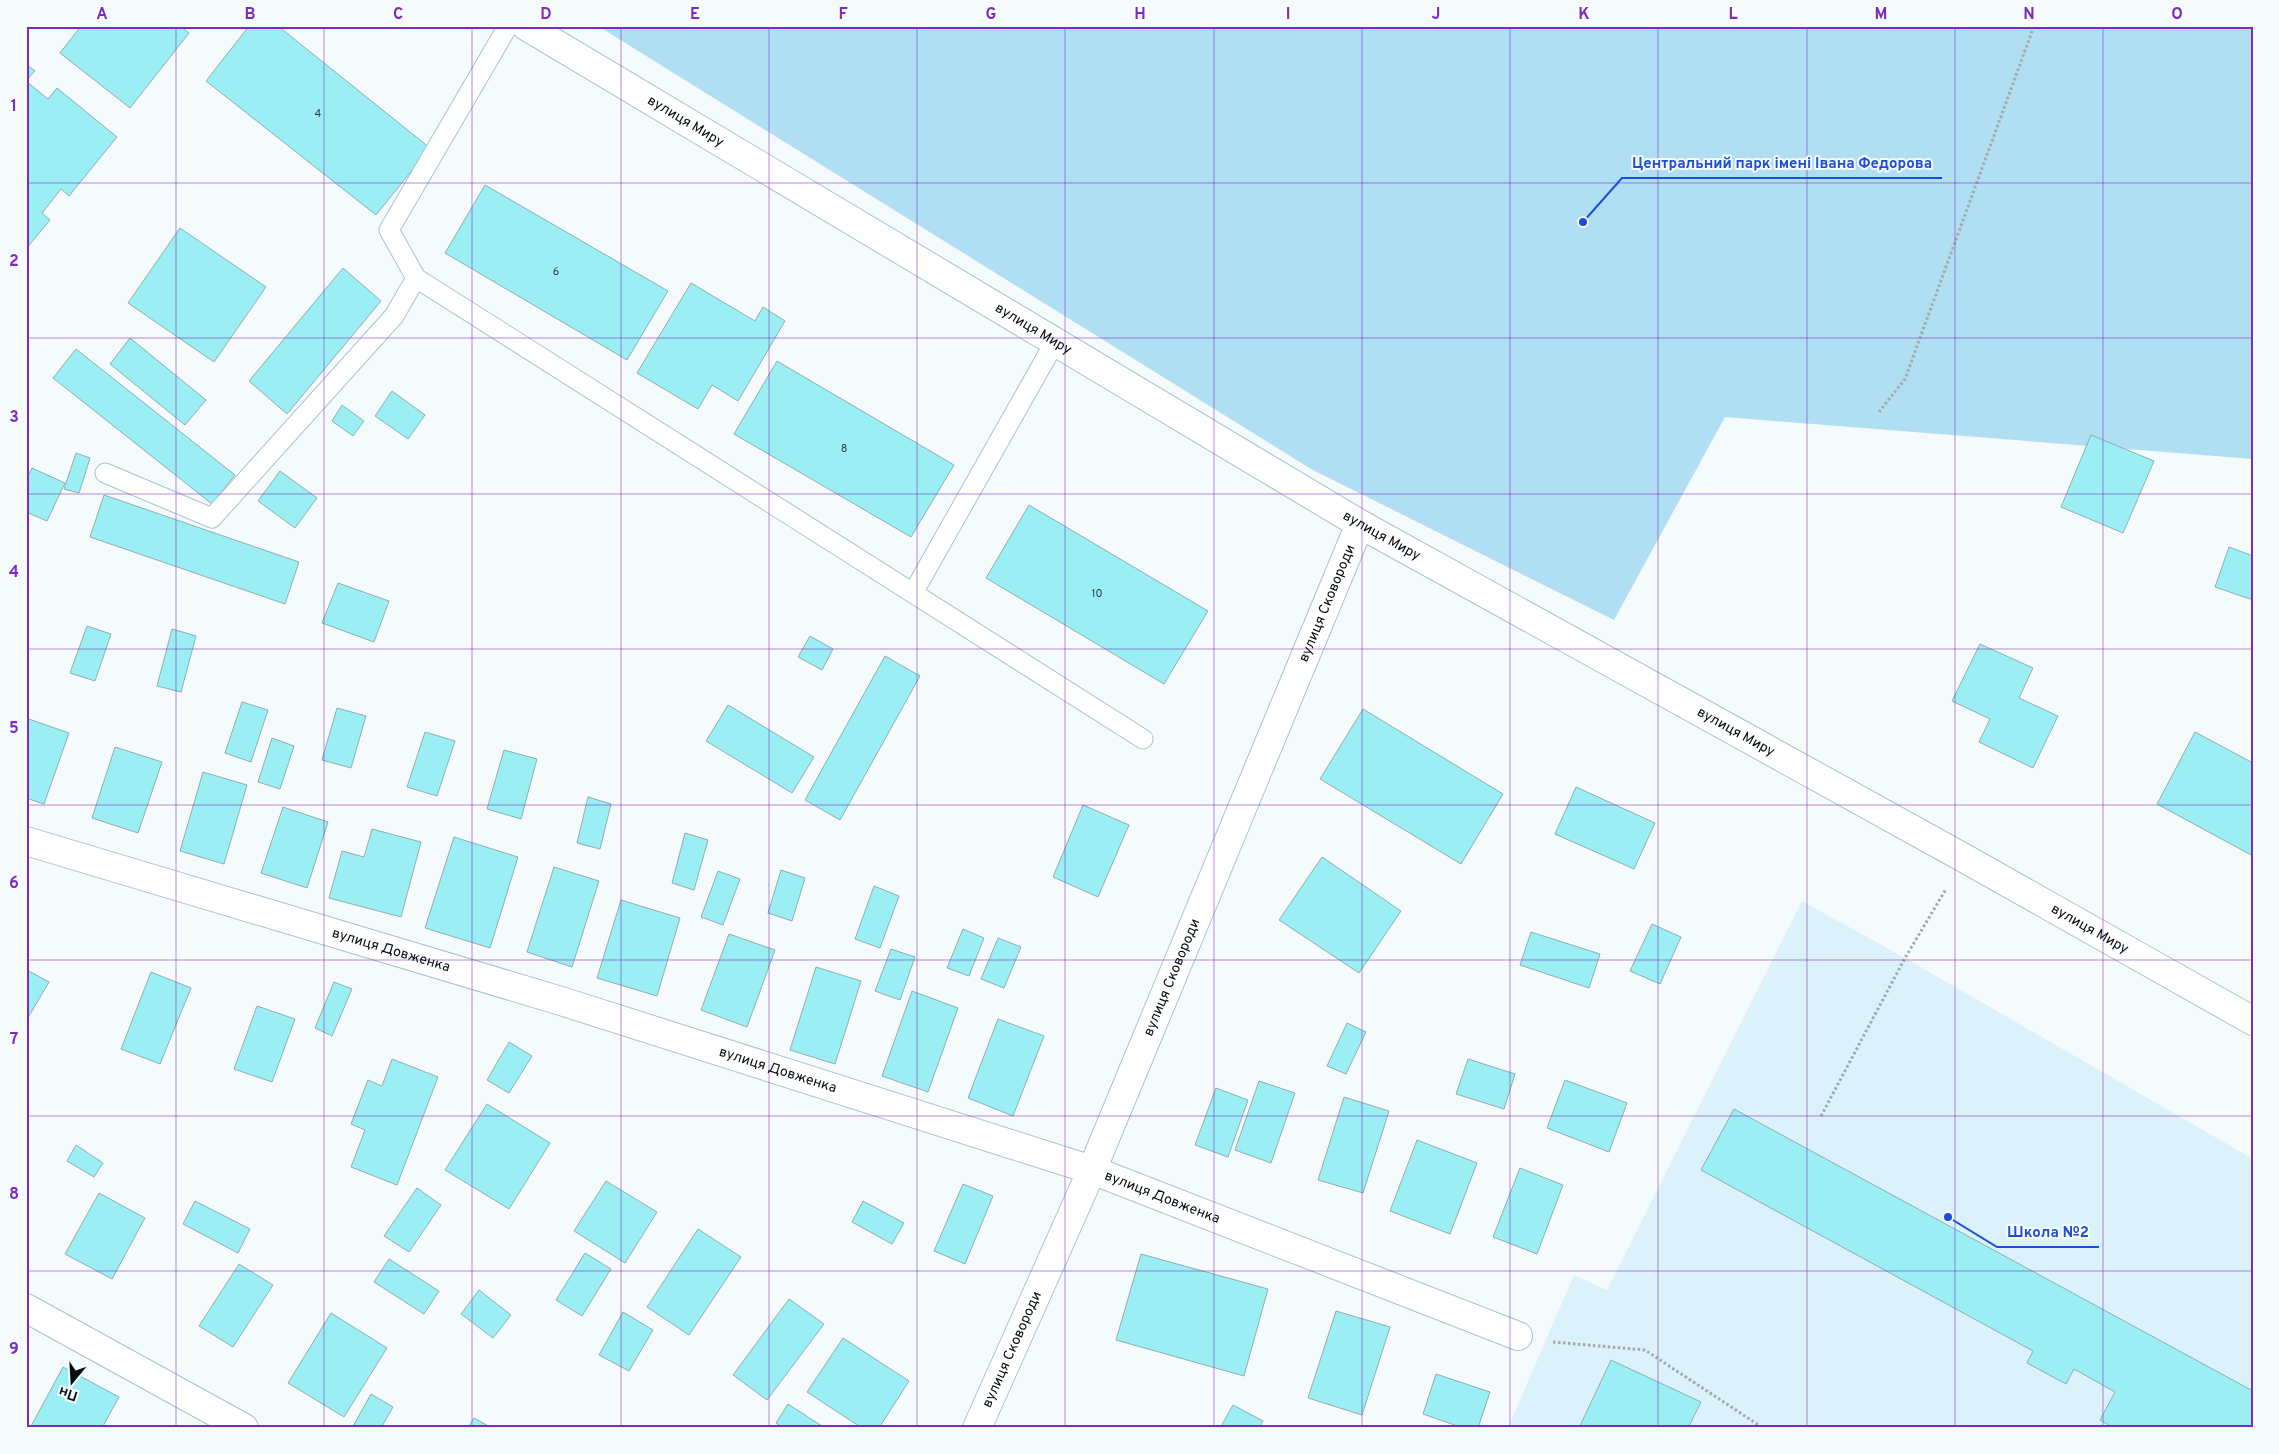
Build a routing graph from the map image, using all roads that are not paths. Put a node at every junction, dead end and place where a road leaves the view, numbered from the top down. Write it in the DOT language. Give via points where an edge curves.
graph roads {
  1 [pos="508,26"];
  2 [pos="526,26"];
  3 [pos="416,278"];
  4 [pos="1055,342"];
  5 [pos="105,473"];
  6 [pos="1360,524"];
  7 [pos="913,593"];
  8 [pos="1143,739"];
  9 [pos="26,841"];
  10 [pos="2253,1021"];
  11 [pos="1092,1170"];
  12 [pos="26,1308"];
  13 [pos="1518,1336"];
  14 [pos="244,1428"];
  15 [pos="978,1428"];
  1 -- 3 [label="lane" via="389,230"];
  2 -- 4 [label="street, вулиця Миру"];
  3 -- 5 [label="lane" via="394,316 212,518"];
  3 -- 7 [label="lane"];
  4 -- 6 [label="street, вулиця Миру"];
  4 -- 7 [label="lane"];
  6 -- 10 [label="street, вулиця Миру"];
  6 -- 11 [label="street, вулиця Сковороди"];
  7 -- 8 [label="lane"];
  9 -- 11 [label="street, вулиця Довженка" via="561,1001"];
  11 -- 13 [label="street, вулиця Довженка"];
  11 -- 15 [label="street, вулиця Сковороди"];
  12 -- 14 [label="street"];
}
